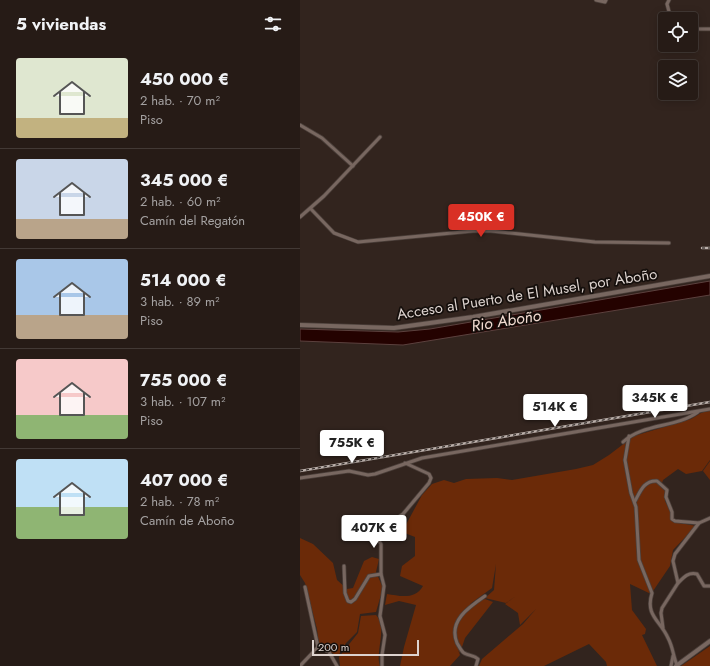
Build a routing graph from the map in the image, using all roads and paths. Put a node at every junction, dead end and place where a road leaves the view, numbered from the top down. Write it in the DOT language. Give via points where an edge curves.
graph roads {
  1 [pos="596,0"];
  2 [pos="606,0"];
  3 [pos="669,0"];
  4 [pos="669,12"];
  5 [pos="698,29"];
  6 [pos="710,29"];
  7 [pos="300,125"];
  8 [pos="380,136"];
  9 [pos="353,166"];
  10 [pos="311,210"];
  11 [pos="300,217"];
  12 [pos="669,243"];
  13 [pos="710,276"];
  14 [pos="300,325"];
  15 [pos="710,409"];
  16 [pos="700,411"];
  17 [pos="629,436"];
  18 [pos="623,442"];
  19 [pos="405,463"];
  20 [pos="300,478"];
  21 [pos="635,501"];
  22 [pos="710,518"];
  23 [pos="699,524"];
  24 [pos="344,566"];
  25 [pos="381,574"];
  26 [pos="678,583"];
  27 [pos="710,586"];
  28 [pos="305,587"];
  29 [pos="485,596"];
  30 [pos="663,628"];
  31 [pos="710,641"];
  32 [pos="318,647"];
  33 [pos="673,656"];
  34 [pos="300,666"];
  35 [pos="337,666"];
  36 [pos="382,666"];
  37 [pos="476,666"];
  38 [pos="671,666"];
  39 [pos="677,666"];
  1 -- 2 [label="street"];
  3 -- 4 [label="street" via="667,4"];
  5 -- 6 [label="street"];
  7 -- 9 [label="street" via="322,138"];
  8 -- 9 [label="street"];
  9 -- 10 [label="street"];
  10 -- 11 [label="street"];
  10 -- 12 [label="street" via="334,233 358,242 491,231 595,242"];
  13 -- 14 [label="street, Acceso al Puerto de El Musel, por Aboño" via="474,317 394,328"];
  15 -- 16 [label="street"];
  16 -- 17 [label="street" via="689,417"];
  16 -- 19 [label="street"];
  17 -- 18 [label="street"];
  17 -- 21 [label="street" via="625,460"];
  19 -- 20 [label="street" via="375,474 349,471"];
  19 -- 25 [label="street" via="429,474 431,478 403,514 378,525 375,531 381,544"];
  21 -- 23 [label="street" via="644,486 657,481 666,490 672,519"];
  21 -- 30 [label="street" via="640,560 652,593 651,612"];
  22 -- 23 [label="street"];
  23 -- 26 [label="street" via="675,554 674,566"];
  24 -- 25 [label="street" via="345,593 351,602 368,576"];
  25 -- 36 [label="street" via="384,586 380,616 385,635"];
  26 -- 27 [label="street" via="684,576 697,574 704,586"];
  26 -- 30 [label="street" via="662,608"];
  28 -- 32 [label="street"];
  29 -- 37 [label="street" via="464,612 455,629 459,648 478,659"];
  30 -- 33 [label="street" via="674,651"];
  31 -- 39 [label="street"];
  32 -- 34 [label="street"];
  32 -- 35 [label="street" via="328,652"];
  33 -- 38 [label="street"];
  33 -- 39 [label="street"];
}
